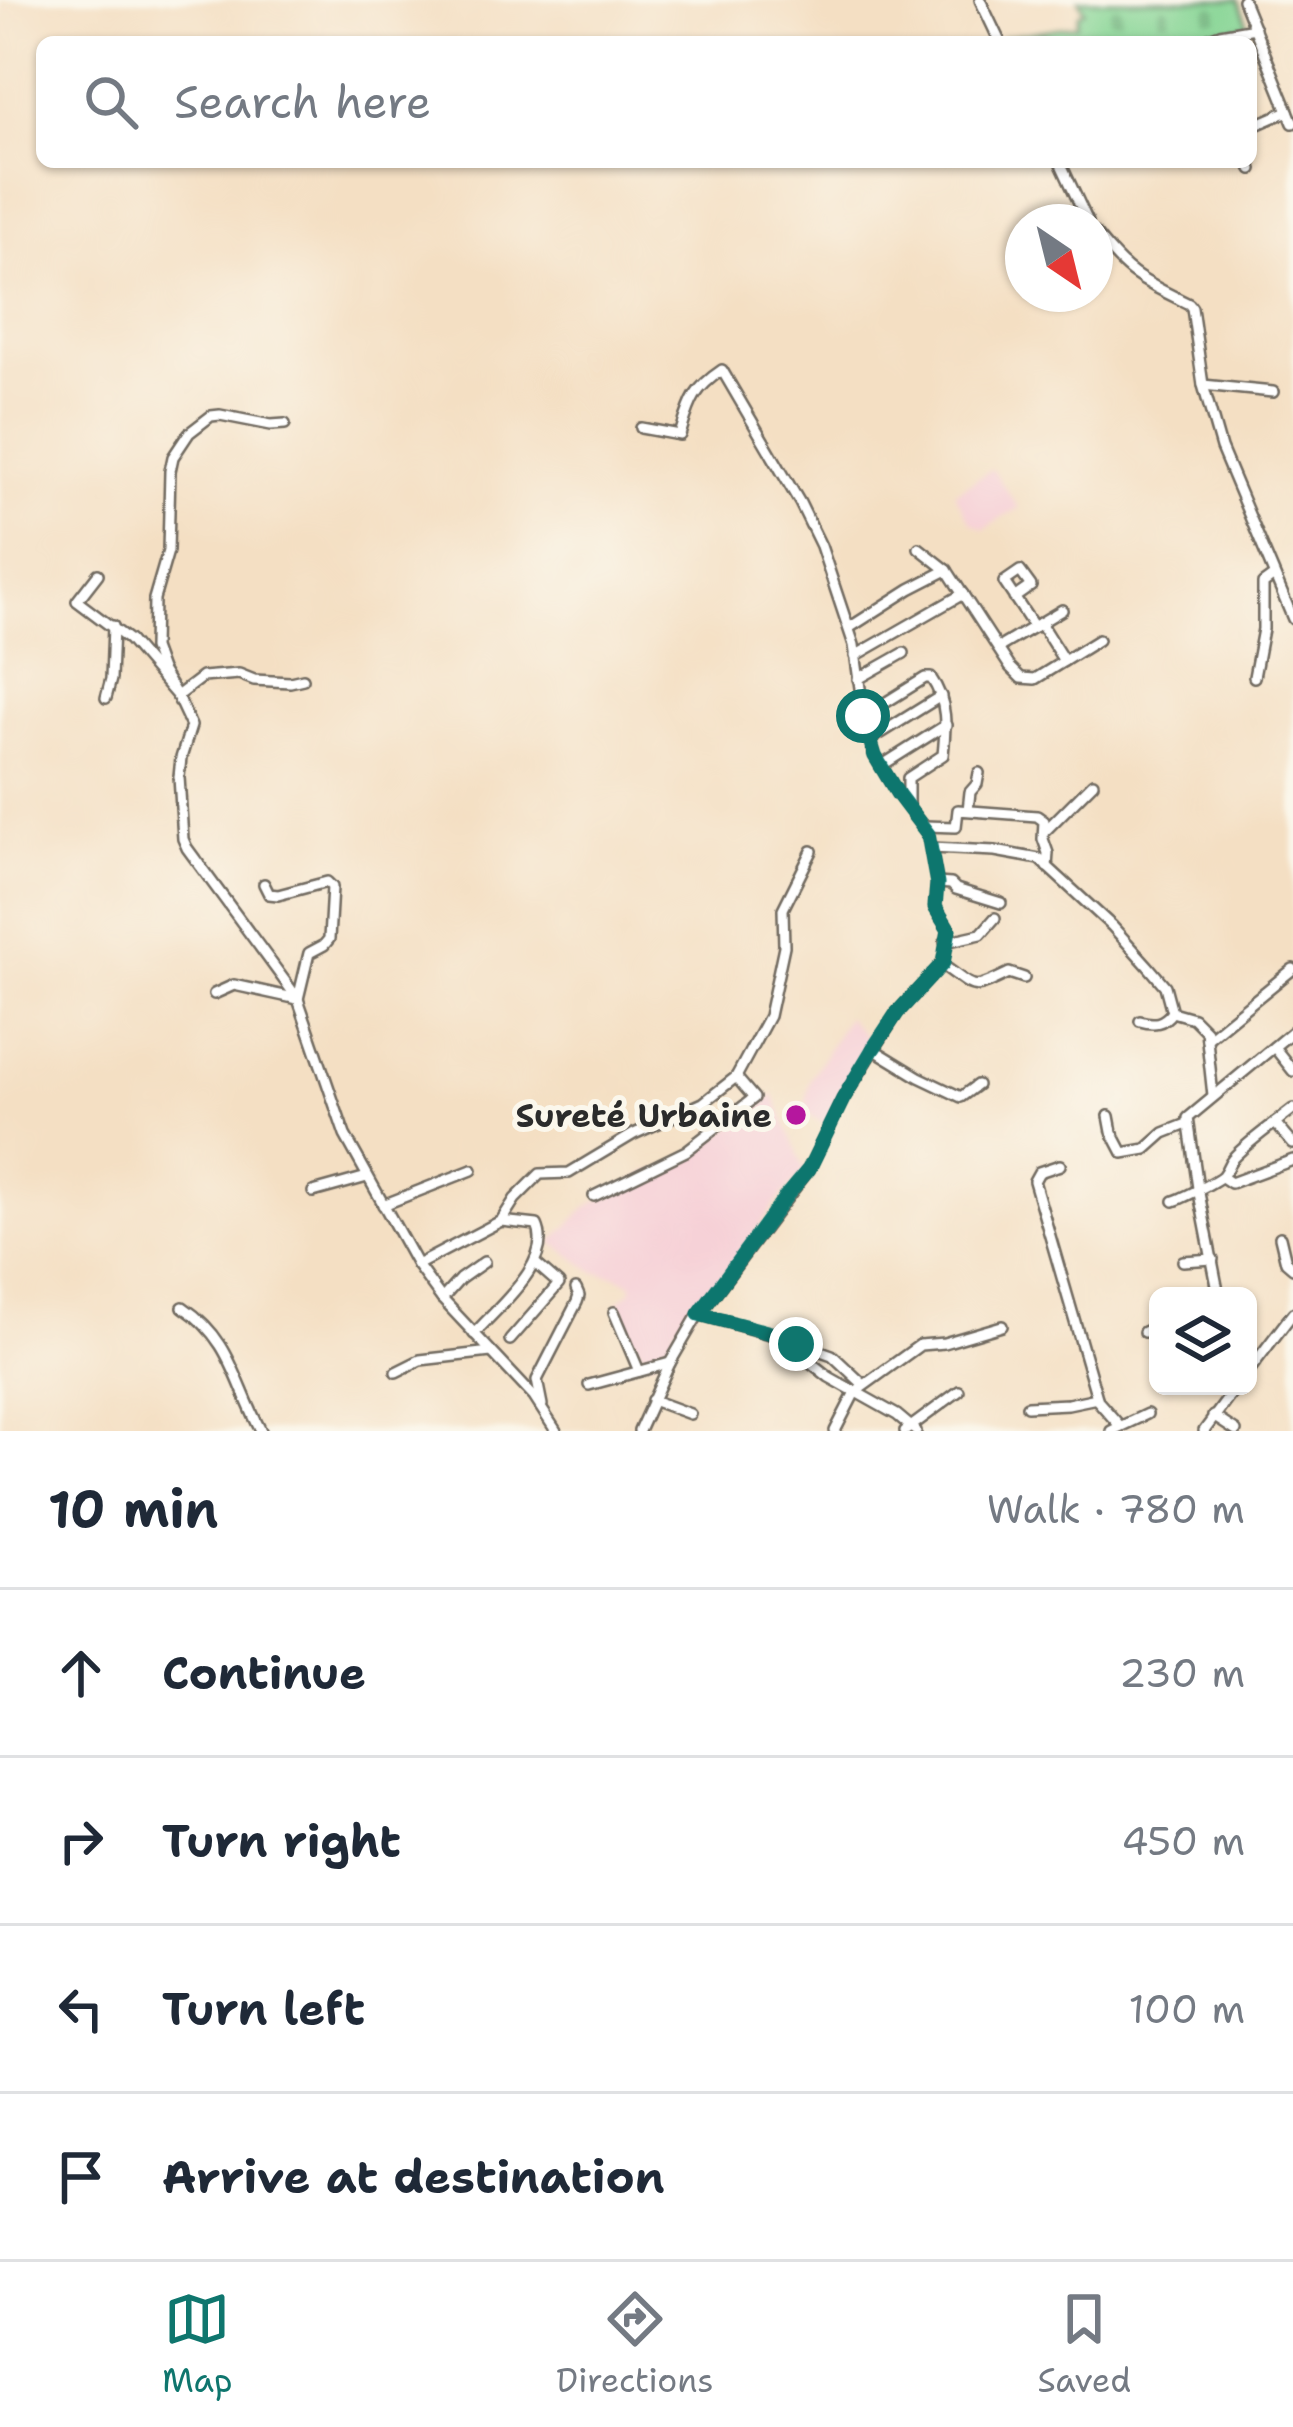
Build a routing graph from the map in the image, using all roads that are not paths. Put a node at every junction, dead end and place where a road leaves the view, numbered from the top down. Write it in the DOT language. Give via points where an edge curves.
graph roads {
  1 [pos="980,0"];
  2 [pos="1243,0"];
  3 [pos="1255,28"];
  4 [pos="997,36"];
  5 [pos="1214,36"];
  6 [pos="1288,111"];
  7 [pos="1293,123"];
  8 [pos="1257,124"];
  9 [pos="1063,168"];
  10 [pos="1080,204"];
  11 [pos="1113,256"];
  12 [pos="1203,385"];
  13 [pos="1273,392"];
  14 [pos="285,424"];
  15 [pos="641,428"];
  16 [pos="919,548"];
  17 [pos="947,570"];
  18 [pos="98,574"];
  19 [pos="1274,576"];
  20 [pos="963,594"];
  21 [pos="1014,598"];
  22 [pos="1062,610"];
  23 [pos="1293,620"];
  24 [pos="1037,625"];
  25 [pos="113,626"];
  26 [pos="849,628"];
  27 [pos="1099,640"];
  28 [pos="998,648"];
  29 [pos="904,653"];
  30 [pos="855,656"];
  31 [pos="1064,661"];
  32 [pos="1254,676"];
  33 [pos="859,679"];
  34 [pos="303,680"];
  35 [pos="177,696"];
  36 [pos="941,696"];
  37 [pos="106,698"];
  38 [pos="863,716"];
  39 [pos="946,724"];
  40 [pos="870,740"];
  41 [pos="881,766"];
  42 [pos="979,773"];
  43 [pos="1093,783"];
  44 [pos="908,807"];
  45 [pos="968,810"];
  46 [pos="925,826"];
  47 [pos="1046,831"];
  48 [pos="931,848"];
  49 [pos="812,851"];
  50 [pos="1047,867"];
  51 [pos="263,884"];
  52 [pos="937,884"];
  53 [pos="1001,903"];
  54 [pos="995,918"];
  55 [pos="945,942"];
  56 [pos="941,964"];
  57 [pos="1293,970"];
  58 [pos="1024,978"];
  59 [pos="214,994"];
  60 [pos="298,999"];
  61 [pos="1172,1012"];
  62 [pos="1140,1021"];
  63 [pos="1293,1031"];
  64 [pos="1207,1039"];
  65 [pos="1274,1047"];
  66 [pos="873,1049"];
  67 [pos="1293,1070"];
  68 [pos="736,1077"];
  69 [pos="977,1085"];
  70 [pos="1213,1096"];
  71 [pos="1293,1108"];
  72 [pos="1109,1116"];
  73 [pos="1276,1123"];
  74 [pos="1187,1124"];
  75 [pos="1293,1144"];
  76 [pos="1293,1160"];
  77 [pos="1060,1165"];
  78 [pos="472,1170"];
  79 [pos="367,1177"];
  80 [pos="1222,1177"];
  81 [pos="1198,1188"];
  82 [pos="313,1192"];
  83 [pos="594,1196"];
  84 [pos="1174,1201"];
  85 [pos="383,1205"];
  86 [pos="500,1221"];
  87 [pos="1280,1237"];
  88 [pos="1214,1259"];
  89 [pos="1183,1261"];
  90 [pos="484,1262"];
  91 [pos="535,1264"];
  92 [pos="417,1265"];
  93 [pos="1293,1268"];
  94 [pos="1217,1287"];
  95 [pos="576,1289"];
  96 [pos="442,1299"];
  97 [pos="183,1306"];
  98 [pos="614,1312"];
  99 [pos="1293,1313"];
  100 [pos="699,1314"];
  101 [pos="1002,1326"];
  102 [pos="1149,1330"];
  103 [pos="1144,1332"];
  104 [pos="474,1334"];
  105 [pos="510,1340"];
  106 [pos="791,1340"];
  107 [pos="491,1352"];
  108 [pos="1257,1360"];
  109 [pos="670,1363"];
  110 [pos="639,1371"];
  111 [pos="396,1372"];
  112 [pos="589,1385"];
  113 [pos="860,1388"];
  114 [pos="958,1391"];
  115 [pos="1230,1395"];
  116 [pos="1097,1398"];
  117 [pos="652,1400"];
  118 [pos="1027,1406"];
  119 [pos="543,1410"];
  120 [pos="689,1414"];
  121 [pos="1147,1414"];
  122 [pos="1213,1416"];
  123 [pos="1119,1427"];
  124 [pos="911,1429"];
  125 [pos="261,1431"];
  126 [pos="556,1431"];
  127 [pos="639,1431"];
  128 [pos="835,1431"];
  129 [pos="1139,1431"];
  130 [pos="1204,1431"];
  131 [pos="1236,1431"];
  1 -- 4 [label="street"];
  2 -- 3 [label="street"];
  3 -- 5 [label="street"];
  3 -- 6 [label="street"];
  6 -- 7 [label="street"];
  6 -- 8 [label="street"];
  9 -- 10 [label="street"];
  11 -- 12 [label="street" via="1192,308"];
  12 -- 13 [label="street"];
  12 -- 19 [label="street"];
  14 -- 35 [label="street" via="211,416 173,457 153,629 156,660"];
  15 -- 26 [label="street" via="680,435 693,395 722,370 812,525"];
  16 -- 17 [label="street"];
  17 -- 20 [label="street"];
  17 -- 26 [label="street"];
  18 -- 25 [label="street" via="77,601"];
  19 -- 23 [label="street"];
  19 -- 32 [label="street" via="1263,584"];
  20 -- 28 [label="street"];
  20 -- 30 [label="street"];
  21 -- 24 [label="street"];
  22 -- 24 [label="street"];
  24 -- 28 [label="street"];
  24 -- 31 [label="street"];
  25 -- 35 [label="street"];
  25 -- 37 [label="street"];
  26 -- 30 [label="street"];
  27 -- 31 [label="street"];
  28 -- 31 [label="street" via="1028,680"];
  29 -- 33 [label="street"];
  30 -- 33 [label="street"];
  33 -- 38 [label="street"];
  34 -- 35 [label="street" via="202,677"];
  35 -- 60 [label="street" via="191,726 179,777 183,839"];
  36 -- 38 [label="street" via="928,677"];
  36 -- 39 [label="street"];
  36 -- 40 [label="street"];
  38 -- 40 [label="street"];
  39 -- 41 [label="street"];
  39 -- 44 [label="street" via="941,758 908,778"];
  40 -- 41 [label="street"];
  41 -- 44 [label="street"];
  42 -- 45 [label="street"];
  43 -- 47 [label="street"];
  44 -- 46 [label="street"];
  45 -- 46 [label="street" via="958,810 956,827"];
  45 -- 47 [label="street" via="1037,815"];
  46 -- 48 [label="street"];
  47 -- 50 [label="street"];
  48 -- 50 [label="street" via="1023,854"];
  48 -- 52 [label="street"];
  49 -- 68 [label="street" via="783,909 769,1016"];
  50 -- 61 [label="street" via="1148,966"];
  51 -- 60 [label="street" via="272,896 322,882 332,887 329,939 309,953"];
  52 -- 53 [label="street"];
  52 -- 55 [label="street"];
  54 -- 55 [label="street" via="980,934"];
  55 -- 56 [label="street"];
  56 -- 58 [label="street" via="977,987 1009,973"];
  56 -- 66 [label="street"];
  57 -- 64 [label="street"];
  59 -- 60 [label="street" via="234,985"];
  60 -- 79 [label="street"];
  61 -- 62 [label="street" via="1155,1024"];
  61 -- 64 [label="street" via="1193,1018"];
  63 -- 65 [label="street"];
  64 -- 70 [label="street"];
  65 -- 67 [label="street"];
  65 -- 70 [label="street"];
  66 -- 69 [label="street" via="962,1097"];
  66 -- 100 [label="street" via="809,1169"];
  68 -- 83 [label="street" via="754,1098 686,1151"];
  68 -- 86 [label="street" via="703,1103 569,1173 540,1174"];
  70 -- 74 [label="street"];
  71 -- 73 [label="street"];
  72 -- 74 [label="street" via="1123,1153"];
  73 -- 75 [label="street"];
  73 -- 80 [label="street"];
  74 -- 81 [label="street"];
  76 -- 80 [label="street" via="1232,1184"];
  77 -- 116 [label="street" via="1034,1180"];
  78 -- 85 [label="street"];
  79 -- 82 [label="street"];
  79 -- 85 [label="street"];
  80 -- 81 [label="street"];
  81 -- 84 [label="street"];
  81 -- 88 [label="street"];
  85 -- 92 [label="street"];
  86 -- 91 [label="street" via="537,1225"];
  86 -- 92 [label="street"];
  87 -- 93 [label="street"];
  88 -- 89 [label="street"];
  88 -- 94 [label="street"];
  90 -- 96 [label="street"];
  91 -- 104 [label="street"];
  91 -- 105 [label="street" via="559,1284"];
  92 -- 96 [label="street"];
  95 -- 119 [label="street" via="577,1302 537,1380"];
  96 -- 104 [label="street"];
  97 -- 125 [label="street" via="228,1352"];
  98 -- 110 [label="street"];
  99 -- 108 [label="street"];
  100 -- 106 [label="street"];
  100 -- 109 [label="street"];
  101 -- 113 [label="street" via="920,1346"];
  102 -- 103 [label="street"];
  104 -- 107 [label="street"];
  106 -- 113 [label="street" via="829,1377"];
  106 -- 113 [label="street" via="832,1355"];
  107 -- 111 [label="street" via="420,1360"];
  107 -- 119 [label="street"];
  109 -- 110 [label="street"];
  109 -- 117 [label="street"];
  110 -- 112 [label="street"];
  113 -- 124 [label="street"];
  113 -- 128 [label="street"];
  114 -- 124 [label="street"];
  115 -- 122 [label="street"];
  116 -- 118 [label="street"];
  116 -- 123 [label="street"];
  117 -- 120 [label="street"];
  117 -- 127 [label="street"];
  119 -- 126 [label="street"];
  121 -- 123 [label="street"];
  122 -- 130 [label="street"];
  122 -- 131 [label="street"];
  123 -- 129 [label="street"];
}
